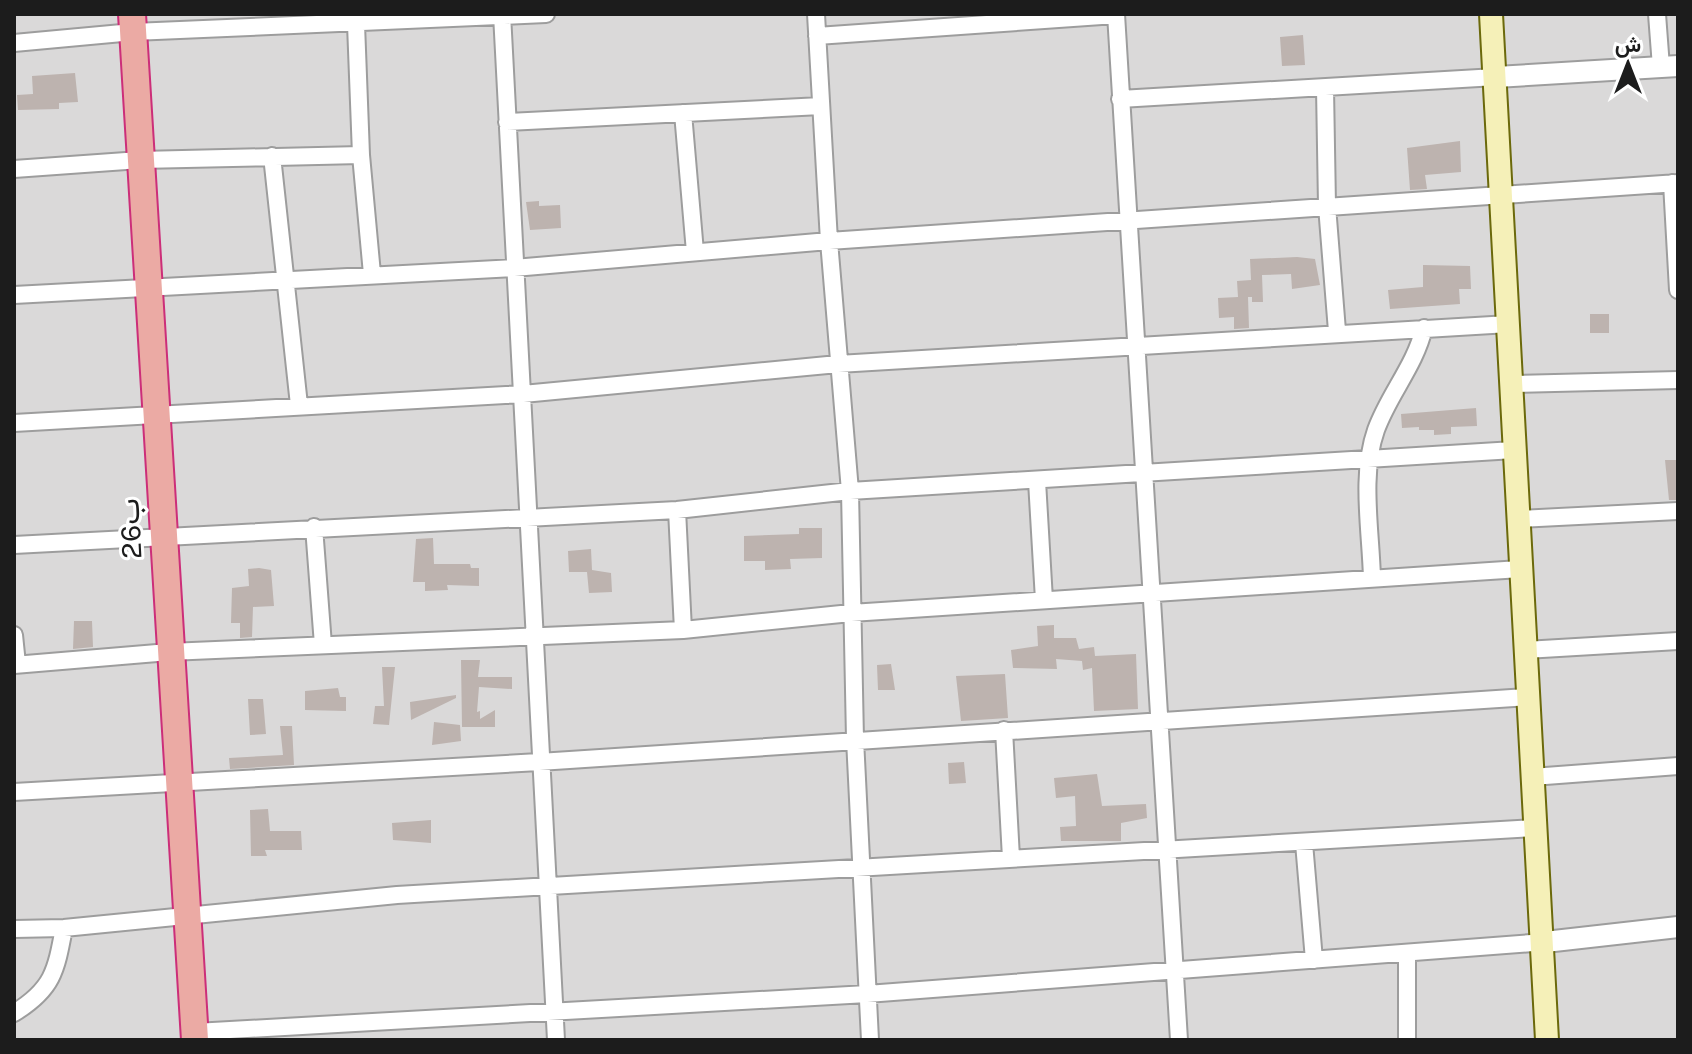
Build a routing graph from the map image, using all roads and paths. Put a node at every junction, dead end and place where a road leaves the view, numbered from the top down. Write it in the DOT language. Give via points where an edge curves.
graph roads {
  1 [pos="546,14"];
  2 [pos="816,14"];
  3 [pos="1116,14"];
  4 [pos="1491,14"];
  5 [pos="1657,14"];
  6 [pos="502,16"];
  7 [pos="344,21"];
  8 [pos="132,23"];
  9 [pos="817,36"];
  10 [pos="14,43"];
  11 [pos="1669,67"];
  12 [pos="1496,77"];
  13 [pos="1325,88"];
  14 [pos="1120,99"];
  15 [pos="821,106"];
  16 [pos="683,113"];
  17 [pos="507,122"];
  18 [pos="361,155"];
  19 [pos="272,156"];
  20 [pos="140,160"];
  21 [pos="14,169"];
  22 [pos="1675,183"];
  23 [pos="1503,193"];
  24 [pos="1327,206"];
  25 [pos="1127,220"];
  26 [pos="829,241"];
  27 [pos="695,252"];
  28 [pos="1677,267"];
  29 [pos="514,268"];
  30 [pos="372,274"];
  31 [pos="284,279"];
  32 [pos="148,286"];
  33 [pos="1678,290"];
  34 [pos="14,295"];
  35 [pos="1509,324"];
  36 [pos="1424,328"];
  37 [pos="1337,331"];
  38 [pos="1135,348"];
  39 [pos="838,364"];
  40 [pos="1678,380"];
  41 [pos="1511,384"];
  42 [pos="523,394"];
  43 [pos="299,405"];
  44 [pos="155,413"];
  45 [pos="14,423"];
  46 [pos="1514,450"];
  47 [pos="1369,460"];
  48 [pos="1145,475"];
  49 [pos="1037,481"];
  50 [pos="850,491"];
  51 [pos="677,510"];
  52 [pos="1678,511"];
  53 [pos="529,519"];
  54 [pos="1518,519"];
  55 [pos="314,527"];
  56 [pos="162,537"];
  57 [pos="14,545"];
  58 [pos="1520,569"];
  59 [pos="1372,579"];
  60 [pos="1151,596"];
  61 [pos="1044,600"];
  62 [pos="851,613"];
  63 [pos="683,630"];
  64 [pos="14,635"];
  65 [pos="533,637"];
  66 [pos="1678,641"];
  67 [pos="323,645"];
  68 [pos="1525,650"];
  69 [pos="169,652"];
  70 [pos="15,664"];
  71 [pos="1528,697"];
  72 [pos="1160,719"];
  73 [pos="1004,730"];
  74 [pos="855,739"];
  75 [pos="539,762"];
  76 [pos="1678,766"];
  77 [pos="1532,777"];
  78 [pos="179,781"];
  79 [pos="14,792"];
  80 [pos="1534,828"];
  81 [pos="1304,843"];
  82 [pos="1170,848"];
  83 [pos="1011,858"];
  84 [pos="860,868"];
  85 [pos="549,888"];
  86 [pos="187,915"];
  87 [pos="1678,927"];
  88 [pos="64,928"];
  89 [pos="14,929"];
  90 [pos="1545,942"];
  91 [pos="1407,955"];
  92 [pos="1314,960"];
  93 [pos="1177,973"];
  94 [pos="867,994"];
  95 [pos="555,1011"];
  96 [pos="14,1013"];
  97 [pos="195,1036"];
  98 [pos="556,1040"];
  99 [pos="870,1040"];
  100 [pos="1179,1040"];
  101 [pos="1407,1040"];
  102 [pos="1547,1040"];
  1 -- 6 [label="street"];
  2 -- 9 [label="street"];
  3 -- 9 [label="street"];
  3 -- 14 [label="street"];
  4 -- 12 [label="main road"];
  5 -- 11 [label="street"];
  6 -- 7 [label="street"];
  6 -- 17 [label="street"];
  7 -- 8 [label="street"];
  7 -- 18 [label="street"];
  8 -- 10 [label="street"];
  8 -- 20 [label="highway, 26ب"];
  9 -- 15 [label="street"];
  11 -- 12 [label="street"];
  12 -- 13 [label="street"];
  12 -- 23 [label="main road"];
  13 -- 14 [label="street"];
  13 -- 24 [label="street"];
  14 -- 25 [label="street"];
  15 -- 16 [label="street"];
  15 -- 26 [label="street"];
  16 -- 17 [label="street"];
  16 -- 27 [label="street"];
  17 -- 29 [label="street"];
  18 -- 19 [label="street"];
  18 -- 30 [label="street"];
  19 -- 20 [label="street"];
  19 -- 31 [label="street"];
  20 -- 21 [label="street"];
  20 -- 32 [label="highway, 26ب"];
  22 -- 23 [label="street"];
  22 -- 28 [label="street"];
  23 -- 24 [label="street"];
  23 -- 35 [label="main road"];
  24 -- 25 [label="street"];
  24 -- 37 [label="street"];
  25 -- 26 [label="street"];
  25 -- 38 [label="street"];
  26 -- 27 [label="street"];
  26 -- 39 [label="street"];
  27 -- 29 [label="street"];
  28 -- 33 [label="street"];
  29 -- 30 [label="street"];
  29 -- 42 [label="street"];
  30 -- 31 [label="street"];
  31 -- 32 [label="street"];
  31 -- 43 [label="street"];
  32 -- 34 [label="street"];
  32 -- 44 [label="highway, 26ب"];
  35 -- 36 [label="street"];
  35 -- 41 [label="main road"];
  36 -- 37 [label="street"];
  36 -- 47 [label="street" via="1376,430"];
  37 -- 38 [label="street"];
  38 -- 39 [label="street"];
  38 -- 48 [label="street"];
  39 -- 42 [label="street"];
  39 -- 50 [label="street"];
  40 -- 41 [label="street"];
  41 -- 46 [label="main road"];
  42 -- 43 [label="street"];
  42 -- 53 [label="street"];
  43 -- 44 [label="street"];
  44 -- 45 [label="street"];
  44 -- 56 [label="highway, 26ب"];
  46 -- 47 [label="street"];
  46 -- 54 [label="main road"];
  47 -- 48 [label="street"];
  47 -- 59 [label="street"];
  48 -- 49 [label="street"];
  48 -- 60 [label="street"];
  49 -- 50 [label="street"];
  49 -- 61 [label="street"];
  50 -- 51 [label="street"];
  50 -- 62 [label="street"];
  51 -- 53 [label="street"];
  51 -- 63 [label="street"];
  52 -- 54 [label="street"];
  53 -- 55 [label="street"];
  53 -- 65 [label="street"];
  54 -- 58 [label="main road"];
  55 -- 56 [label="street"];
  55 -- 67 [label="street"];
  56 -- 57 [label="street"];
  56 -- 69 [label="highway, 26ب"];
  58 -- 59 [label="street"];
  58 -- 68 [label="main road"];
  59 -- 60 [label="street"];
  60 -- 61 [label="street"];
  60 -- 72 [label="street"];
  61 -- 62 [label="street"];
  62 -- 63 [label="street"];
  62 -- 74 [label="street"];
  63 -- 65 [label="street"];
  64 -- 70 [label="street"];
  65 -- 67 [label="street"];
  65 -- 75 [label="street"];
  66 -- 68 [label="street"];
  67 -- 69 [label="street"];
  68 -- 71 [label="main road"];
  69 -- 70 [label="street"];
  69 -- 78 [label="highway, 26ب"];
  71 -- 72 [label="street"];
  71 -- 77 [label="main road"];
  72 -- 73 [label="street"];
  72 -- 82 [label="street"];
  73 -- 74 [label="street"];
  73 -- 83 [label="street"];
  74 -- 75 [label="street"];
  74 -- 84 [label="street"];
  75 -- 78 [label="street"];
  75 -- 85 [label="street"];
  76 -- 77 [label="street"];
  77 -- 80 [label="main road"];
  78 -- 79 [label="street"];
  78 -- 86 [label="highway, 26ب"];
  80 -- 81 [label="street"];
  80 -- 90 [label="main road"];
  81 -- 82 [label="street"];
  81 -- 92 [label="street"];
  82 -- 83 [label="street"];
  82 -- 93 [label="street"];
  83 -- 84 [label="street"];
  84 -- 85 [label="street"];
  84 -- 94 [label="street"];
  85 -- 86 [label="street" via="397,895"];
  85 -- 95 [label="street"];
  86 -- 88 [label="street"];
  86 -- 97 [label="highway, 26ب"];
  87 -- 90 [label="street"];
  88 -- 89 [label="street"];
  88 -- 96 [label="street" via="49,984"];
  90 -- 91 [label="street"];
  90 -- 102 [label="main road"];
  91 -- 92 [label="street"];
  91 -- 101 [label="street"];
  92 -- 93 [label="street"];
  93 -- 94 [label="street"];
  93 -- 100 [label="street"];
  94 -- 95 [label="street"];
  94 -- 99 [label="street"];
  95 -- 97 [label="street"];
  95 -- 98 [label="street"];
}
